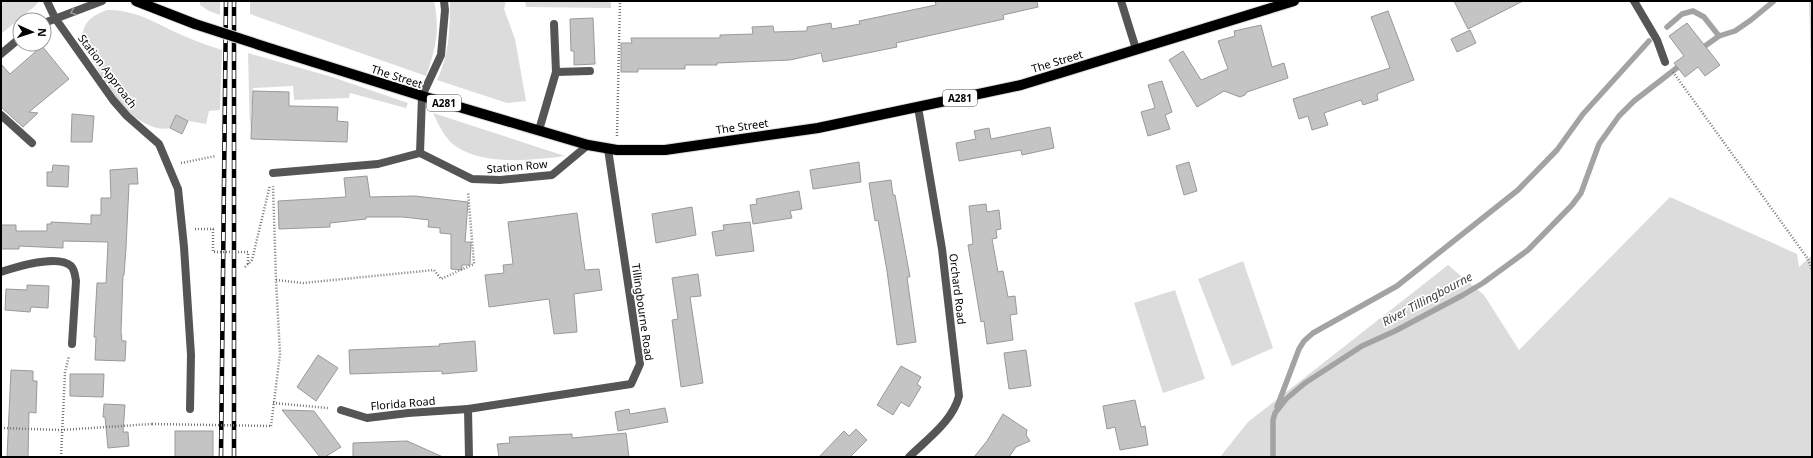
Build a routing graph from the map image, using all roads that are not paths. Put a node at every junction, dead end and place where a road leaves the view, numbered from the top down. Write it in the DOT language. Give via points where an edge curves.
graph roads {
  1 [pos="46,1"];
  2 [pos="102,1"];
  3 [pos="136,1"];
  4 [pos="444,1"];
  5 [pos="1121,1"];
  6 [pos="1294,1"];
  7 [pos="1634,1"];
  8 [pos="55,18"];
  9 [pos="52,19"];
  10 [pos="554,24"];
  11 [pos="12,45"];
  12 [pos="1136,49"];
  13 [pos="1,54"];
  14 [pos="1665,62"];
  15 [pos="590,71"];
  16 [pos="556,72"];
  17 [pos="422,96"];
  18 [pos="918,107"];
  19 [pos="1,115"];
  20 [pos="539,130"];
  21 [pos="32,143"];
  22 [pos="588,145"];
  23 [pos="613,149"];
  24 [pos="420,153"];
  25 [pos="273,173"];
  26 [pos="1,272"];
  27 [pos="72,344"];
  28 [pos="190,409"];
  29 [pos="468,409"];
  30 [pos="341,410"];
  31 [pos="469,457"];
  32 [pos="909,457"];
  1 -- 8 [label="street, Station Approach"];
  2 -- 8 [label="street, one-way"];
  3 -- 17 [label="main road, The Street / A281, bridge" via="195,24"];
  4 -- 17 [label="street" via="441,54"];
  5 -- 12 [label="street"];
  6 -- 12 [label="main road, The Street / A281"];
  7 -- 14 [label="street" via="1657,40"];
  8 -- 9 [label="street"];
  8 -- 28 [label="street, Station Approach" via="113,100 158,144 178,189 192,366"];
  10 -- 16 [label="street"];
  11 -- 13 [label="street"];
  12 -- 18 [label="main road, The Street / A281" via="1021,84"];
  15 -- 16 [label="street"];
  16 -- 20 [label="street"];
  17 -- 20 [label="main road, The Street / A281"];
  17 -- 24 [label="street"];
  18 -- 23 [label="main road, The Street / A281" via="818,128 665,150"];
  18 -- 32 [label="street, Orchard Road" via="942,249 959,396 957,406 948,419"];
  19 -- 21 [label="street"];
  20 -- 22 [label="main road, The Street / A281"];
  22 -- 23 [label="main road, The Street / A281"];
  22 -- 24 [label="street, Station Row" via="552,175 500,180 472,179"];
  23 -- 29 [label="street, Tillingbourne Road" via="640,364 631,384"];
  24 -- 25 [label="street" via="378,164"];
  26 -- 27 [label="street" via="36,262 59,262 69,265 74,271 76,281"];
  29 -- 30 [label="street, Florida Road" via="367,418"];
  29 -- 31 [label="street"];
}
